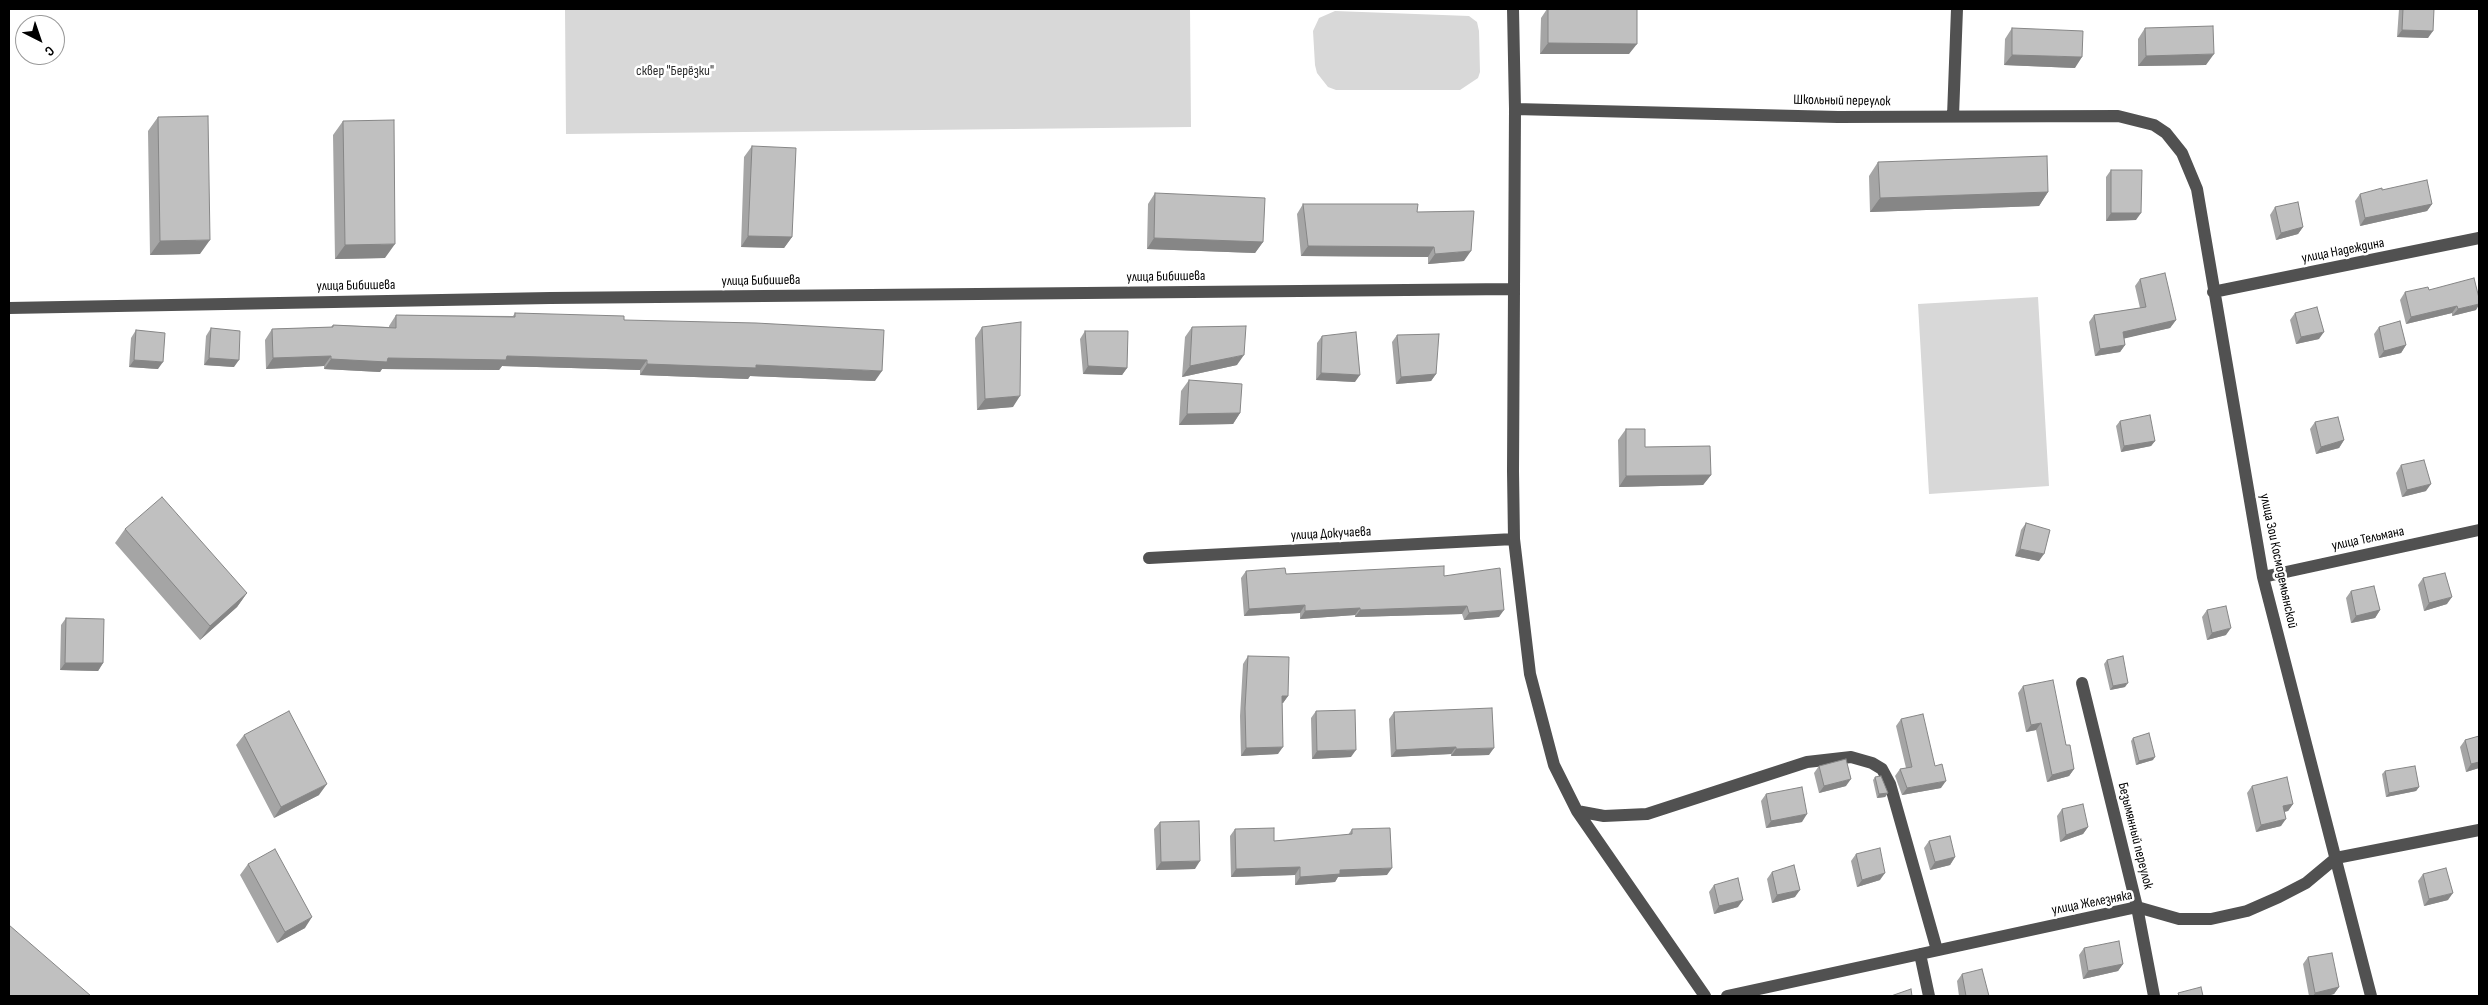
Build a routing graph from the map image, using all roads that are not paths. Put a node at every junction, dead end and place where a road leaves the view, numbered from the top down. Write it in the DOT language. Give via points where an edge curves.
graph roads {
  1 [pos="1513,9"];
  2 [pos="1957,9"];
  3 [pos="1515,109"];
  4 [pos="1953,116"];
  5 [pos="2166,133"];
  6 [pos="2479,238"];
  7 [pos="1513,289"];
  8 [pos="2213,292"];
  9 [pos="9,308"];
  10 [pos="2479,530"];
  11 [pos="1514,539"];
  12 [pos="1149,558"];
  13 [pos="2263,577"];
  14 [pos="2082,684"];
  15 [pos="1577,810"];
  16 [pos="2479,830"];
  17 [pos="2336,858"];
  18 [pos="2137,908"];
  19 [pos="1937,950"];
  20 [pos="1920,954"];
  21 [pos="1705,996"];
  22 [pos="1727,996"];
  23 [pos="1929,996"];
  24 [pos="2154,996"];
  25 [pos="2371,996"];
  1 -- 3 [label="street"];
  2 -- 4 [label="street"];
  3 -- 4 [label="street, Школьный переулок"];
  3 -- 7 [label="street"];
  4 -- 5 [label="street, Школьный переулок" via="2118,116 2154,125"];
  5 -- 8 [label="street, улица Зои Космодемьянской" via="2182,153 2197,189"];
  6 -- 8 [label="street, улица Надеждина"];
  7 -- 9 [label="street, улица Бибишева" via="550,298"];
  7 -- 11 [label="street"];
  8 -- 13 [label="street, улица Зои Космодемьянской"];
  10 -- 13 [label="street, улица Тельмана"];
  11 -- 12 [label="street, улица Докучаева"];
  11 -- 15 [label="street" via="1530,674 1554,765"];
  13 -- 17 [label="street, улица Зои Космодемьянской"];
  14 -- 18 [label="street, Безымянный переулок"];
  15 -- 19 [label="street" via="1604,816 1647,814 1807,762 1851,757 1872,762 1882,769 1890,784"];
  15 -- 21 [label="street"];
  16 -- 17 [label="street, улица Железняка"];
  17 -- 18 [label="street, улица Железняка" via="2306,883 2247,911 2211,919 2179,919"];
  17 -- 25 [label="street, улица Зои Космодемьянской"];
  18 -- 19 [label="street, улица Железняка"];
  18 -- 24 [label="street, Безымянный переулок"];
  19 -- 20 [label="street, улица Железняка"];
  20 -- 22 [label="street, улица Железняка"];
  20 -- 23 [label="street"];
}
